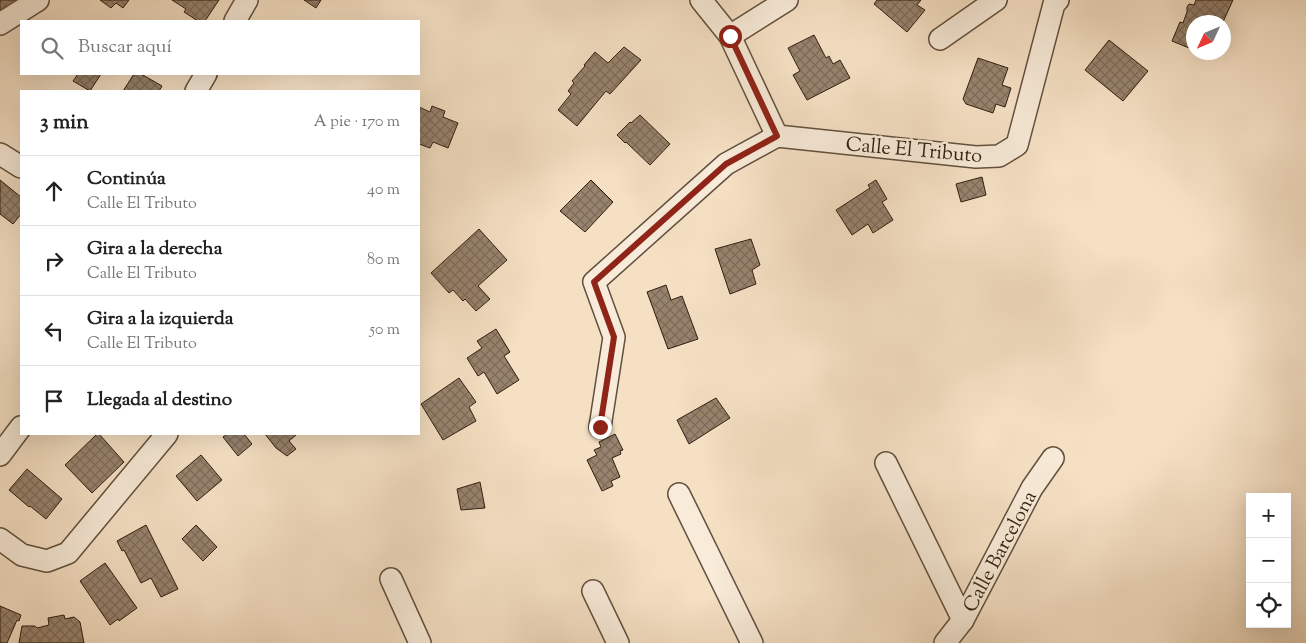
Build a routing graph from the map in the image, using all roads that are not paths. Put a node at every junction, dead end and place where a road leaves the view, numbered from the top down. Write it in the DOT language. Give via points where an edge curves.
graph roads {
  1 [pos="38,0"];
  2 [pos="247,0"];
  3 [pos="701,0"];
  4 [pos="787,0"];
  5 [pos="996,0"];
  6 [pos="1058,0"];
  7 [pos="236,20"];
  8 [pos="0,24"];
  9 [pos="730,36"];
  10 [pos="940,40"];
  11 [pos="205,75"];
  12 [pos="197,90"];
  13 [pos="777,136"];
  14 [pos="600,427"];
  15 [pos="20,428"];
  16 [pos="167,435"];
  17 [pos="0,455"];
  18 [pos="1053,458"];
  19 [pos="886,463"];
  20 [pos="679,494"];
  21 [pos="0,538"];
  22 [pos="391,579"];
  23 [pos="593,591"];
  24 [pos="963,620"];
  25 [pos="420,643"];
  26 [pos="618,643"];
  27 [pos="752,643"];
  28 [pos="945,643"];
  1 -- 8 [label="street"];
  2 -- 7 [label="street"];
  3 -- 9 [label="street"];
  4 -- 9 [label="street"];
  5 -- 10 [label="street"];
  6 -- 13 [label="street, Calle El Tributo" via="1054,4 1017,145 998,156 976,157"];
  9 -- 13 [label="street"];
  11 -- 12 [label="street"];
  13 -- 14 [label="street" via="726,164 594,282 614,337"];
  15 -- 17 [label="street"];
  16 -- 21 [label="street" via="68,553 47,561 22,555"];
  18 -- 24 [label="street, Calle Barcelona" via="1032,488"];
  19 -- 24 [label="street"];
  20 -- 27 [label="street"];
  22 -- 25 [label="street"];
  23 -- 26 [label="street"];
  24 -- 28 [label="street, Calle Barcelona"];
}
